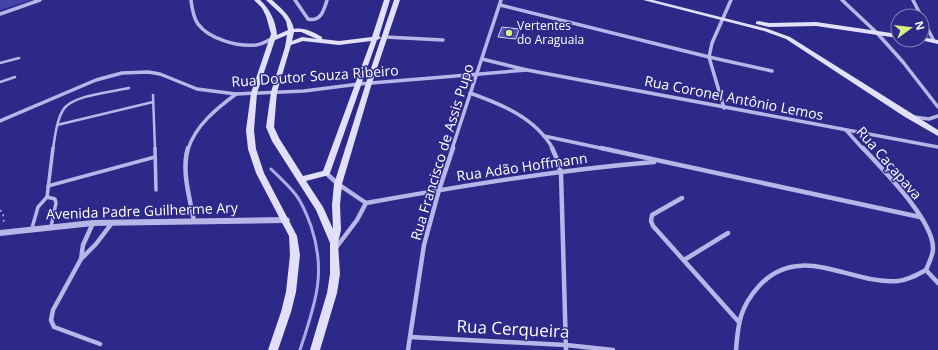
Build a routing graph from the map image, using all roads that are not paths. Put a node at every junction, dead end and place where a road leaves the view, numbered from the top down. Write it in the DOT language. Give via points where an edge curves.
graph roads {
  1 [pos="40,0"];
  2 [pos="191,0"];
  3 [pos="257,0"];
  4 [pos="269,0"];
  5 [pos="295,0"];
  6 [pos="327,0"];
  7 [pos="387,0"];
  8 [pos="397,0"];
  9 [pos="502,0"];
  10 [pos="646,0"];
  11 [pos="664,0"];
  12 [pos="731,0"];
  13 [pos="842,0"];
  14 [pos="500,5"];
  15 [pos="0,14"];
  16 [pos="723,17"];
  17 [pos="784,25"];
  18 [pos="291,30"];
  19 [pos="930,32"];
  20 [pos="877,33"];
  21 [pos="890,35"];
  22 [pos="385,37"];
  23 [pos="274,38"];
  24 [pos="375,38"];
  25 [pos="788,38"];
  26 [pos="443,40"];
  27 [pos="323,41"];
  28 [pos="936,42"];
  29 [pos="288,44"];
  30 [pos="709,57"];
  31 [pos="20,58"];
  32 [pos="482,59"];
  33 [pos="0,63"];
  34 [pos="527,70"];
  35 [pos="772,70"];
  36 [pos="476,75"];
  37 [pos="16,77"];
  38 [pos="0,82"];
  39 [pos="369,83"];
  40 [pos="359,84"];
  41 [pos="129,88"];
  42 [pos="274,92"];
  43 [pos="254,93"];
  44 [pos="470,93"];
  45 [pos="236,94"];
  46 [pos="153,95"];
  47 [pos="153,102"];
  48 [pos="938,107"];
  49 [pos="724,108"];
  50 [pos="908,115"];
  51 [pos="938,116"];
  52 [pos="0,121"];
  53 [pos="57,125"];
  54 [pos="846,130"];
  55 [pos="938,133"];
  56 [pos="544,136"];
  57 [pos="938,147"];
  58 [pos="155,157"];
  59 [pos="661,162"];
  60 [pos="326,173"];
  61 [pos="561,173"];
  62 [pos="302,179"];
  63 [pos="338,184"];
  64 [pos="48,186"];
  65 [pos="156,190"];
  66 [pos="439,190"];
  67 [pos="47,196"];
  68 [pos="682,198"];
  69 [pos="366,203"];
  70 [pos="920,218"];
  71 [pos="286,220"];
  72 [pos="194,221"];
  73 [pos="93,223"];
  74 [pos="112,223"];
  75 [pos="51,226"];
  76 [pos="32,228"];
  77 [pos="1,231"];
  78 [pos="728,233"];
  79 [pos="335,246"];
  80 [pos="81,260"];
  81 [pos="684,260"];
  82 [pos="926,270"];
  83 [pos="938,283"];
  84 [pos="738,321"];
  85 [pos="410,336"];
  86 [pos="100,344"];
  87 [pos="566,348"];
  88 [pos="273,350"];
  89 [pos="315,350"];
  90 [pos="408,350"];
  91 [pos="614,350"];
  92 [pos="736,350"];
  1 -- 15 [label="street"];
  2 -- 23 [label="street" via="198,24 212,36 231,42 256,45"];
  3 -- 23 [label="main road" via="270,16"];
  4 -- 18 [label="main road" via="284,14"];
  5 -- 6 [label="street" via="308,19 316,20 322,14"];
  7 -- 24 [label="main road"];
  8 -- 22 [label="main road"];
  9 -- 14 [label="street, Rua Francisco de Assis Pupo"];
  10 -- 16 [label="main road"];
  11 -- 16 [label="main road"];
  12 -- 16 [label="street"];
  13 -- 20 [label="street"];
  14 -- 30 [label="street"];
  14 -- 32 [label="street, Rua Francisco de Assis Pupo"];
  16 -- 17 [label="main road"];
  16 -- 25 [label="main road"];
  16 -- 30 [label="street"];
  17 -- 20 [label="main road" via="816,24"];
  17 -- 25 [label="main road" via="780,30"];
  18 -- 23 [label="main road"];
  18 -- 27 [label="main road" via="304,30"];
  18 -- 29 [label="main road"];
  19 -- 28 [label="street"];
  20 -- 21 [label="main road"];
  20 -- 48 [label="street" via="904,62"];
  22 -- 24 [label="main road"];
  22 -- 26 [label="street"];
  22 -- 39 [label="main road"];
  23 -- 43 [label="main road"];
  24 -- 27 [label="main road" via="339,43"];
  24 -- 40 [label="main road"];
  25 -- 50 [label="main road"];
  27 -- 29 [label="main road" via="302,39"];
  29 -- 42 [label="main road"];
  30 -- 35 [label="street"];
  30 -- 49 [label="street"];
  31 -- 33 [label="lane"];
  32 -- 34 [label="street, Rua Coronel Antônio Lemos"];
  32 -- 36 [label="street, Rua Francisco de Assis Pupo"];
  34 -- 36 [label="street, Rua Coronel Antônio Lemos"];
  34 -- 49 [label="street, Rua Coronel Antônio Lemos"];
  36 -- 39 [label="street, Rua Doutor Souza Ribeiro"];
  36 -- 44 [label="street, Rua Francisco de Assis Pupo"];
  37 -- 38 [label="lane"];
  39 -- 40 [label="street, Rua Doutor Souza Ribeiro"];
  39 -- 63 [label="main road"];
  40 -- 42 [label="street, Rua Doutor Souza Ribeiro"];
  40 -- 60 [label="main road"];
  41 -- 53 [label="lane" via="75,100 62,109"];
  42 -- 43 [label="street, Rua Doutor Souza Ribeiro"];
  42 -- 62 [label="main road" via="270,127 275,140"];
  43 -- 45 [label="street, Rua Doutor Souza Ribeiro"];
  43 -- 71 [label="main road" via="250,123 252,149 260,173"];
  44 -- 56 [label="street" via="512,110"];
  44 -- 66 [label="street, Rua Francisco de Assis Pupo"];
  45 -- 52 [label="street, Rua Doutor Souza Ribeiro" via="197,88 160,74 122,73 96,80"];
  45 -- 72 [label="street" via="208,118 189,144 185,160"];
  46 -- 47 [label="lane"];
  47 -- 53 [label="lane"];
  47 -- 58 [label="lane"];
  49 -- 54 [label="street, Rua Coronel Antônio Lemos"];
  50 -- 51 [label="street" via="929,119"];
  50 -- 55 [label="main road"];
  53 -- 64 [label="lane"];
  54 -- 57 [label="street, Rua Coronel Antônio Lemos"];
  54 -- 70 [label="street, Rua Caçapava" via="906,196"];
  56 -- 59 [label="street, Rua Adão Hoffmann"];
  56 -- 61 [label="street" via="559,161"];
  58 -- 64 [label="lane"];
  58 -- 65 [label="lane"];
  59 -- 61 [label="street, Rua Adão Hoffmann" via="604,166"];
  59 -- 70 [label="street, Rua Adão Hoffmann"];
  60 -- 62 [label="main road"];
  60 -- 63 [label="street"];
  61 -- 66 [label="street, Rua Adão Hoffmann"];
  61 -- 87 [label="street"];
  62 -- 79 [label="main road" via="327,223"];
  63 -- 69 [label="street"];
  63 -- 79 [label="main road"];
  64 -- 67 [label="lane"];
  66 -- 69 [label="street, Rua Adão Hoffmann"];
  66 -- 85 [label="street, Rua Francisco de Assis Pupo" via="424,246"];
  67 -- 75 [label="lane" via="55,199 56,203"];
  67 -- 76 [label="lane" via="37,208"];
  68 -- 81 [label="street" via="652,215 651,220 653,226"];
  69 -- 79 [label="street" via="357,220"];
  70 -- 82 [label="street, Rua Caçapava" via="931,237 932,250"];
  71 -- 72 [label="street, Avenida Padre Guilherme Ary"];
  71 -- 88 [label="main road" via="293,236 294,273 286,312"];
  72 -- 74 [label="street, Avenida Padre Guilherme Ary"];
  73 -- 74 [label="street, Avenida Padre Guilherme Ary"];
  73 -- 75 [label="street, Avenida Padre Guilherme Ary"];
  73 -- 80 [label="street" via="83,245"];
  74 -- 80 [label="street"];
  75 -- 76 [label="street, Avenida Padre Guilherme Ary"];
  76 -- 77 [label="street, Avenida Padre Guilherme Ary"];
  78 -- 81 [label="street"];
  79 -- 89 [label="main road" via="332,294"];
  80 -- 86 [label="street" via="53,310 51,320 54,327"];
  81 -- 84 [label="street"];
  82 -- 83 [label="street"];
  82 -- 84 [label="street" via="895,281 826,267 802,266 782,269 764,280 746,302"];
  84 -- 92 [label="street"];
  85 -- 87 [label="street, Rua Cerqueira"];
  85 -- 90 [label="street, Rua Francisco de Assis Pupo"];
  87 -- 91 [label="street, Rua Cerqueira"];
}
